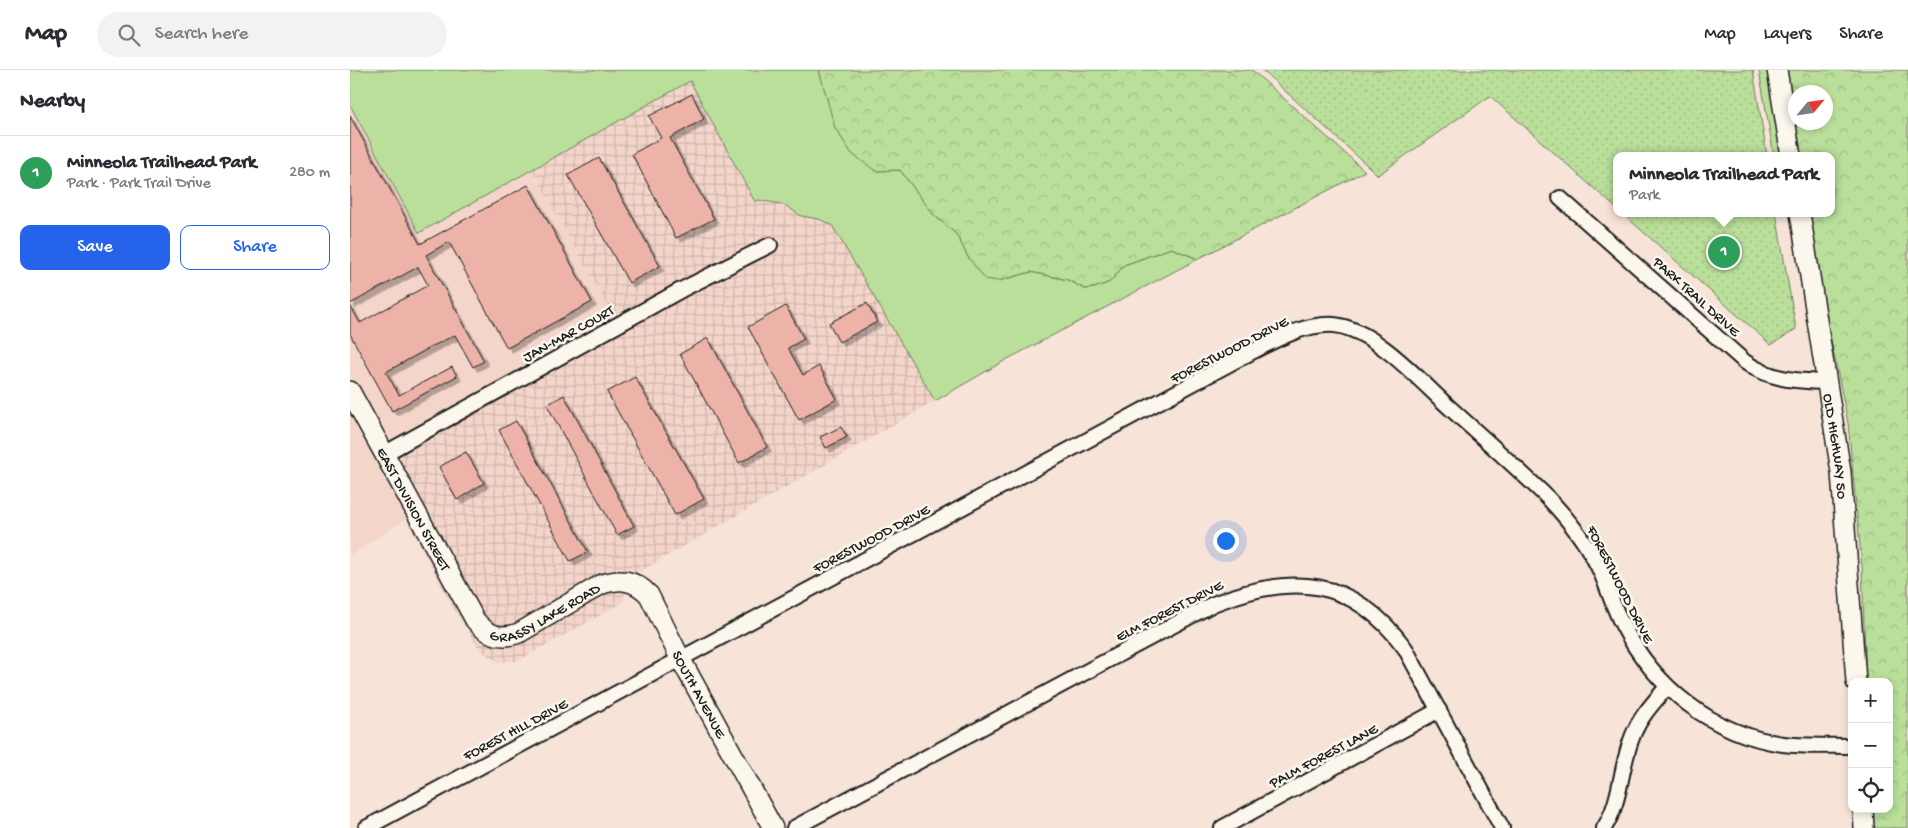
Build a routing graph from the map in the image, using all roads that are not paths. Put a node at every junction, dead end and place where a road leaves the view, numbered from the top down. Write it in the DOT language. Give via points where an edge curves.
graph roads {
  1 [pos="1777,70"];
  2 [pos="1790,152"];
  3 [pos="1560,198"];
  4 [pos="1801,217"];
  5 [pos="770,245"];
  6 [pos="1827,382"];
  7 [pos="350,391"];
  8 [pos="384,454"];
  9 [pos="613,581"];
  10 [pos="480,626"];
  11 [pos="680,658"];
  12 [pos="1856,678"];
  13 [pos="1666,688"];
  14 [pos="1439,710"];
  15 [pos="1848,746"];
  16 [pos="1863,813"];
  17 [pos="366,828"];
  18 [pos="773,828"];
  19 [pos="794,828"];
  20 [pos="1222,828"];
  21 [pos="1502,828"];
  22 [pos="1604,828"];
  23 [pos="1864,828"];
  1 -- 2 [label="street"];
  3 -- 6 [label="street, PARK TRAIL DRIVE" via="1745,362 1760,372 1794,381"];
  4 -- 6 [label="street, OLD HIGHWAY 50"];
  5 -- 8 [label="street, JAN-MAR COURT" via="681,290"];
  6 -- 12 [label="street, OLD HIGHWAY 50" via="1841,472"];
  7 -- 8 [label="street, EAST DIVISION STREET"];
  8 -- 10 [label="street, EAST DIVISION STREET"];
  9 -- 10 [label="street, GRASSY LAKE ROAD" via="602,584 508,637 490,634"];
  9 -- 11 [label="street, SOUTH AVENUE" via="633,582 649,595"];
  11 -- 13 [label="street, FORESTWOOD DRIVE" via="1242,357 1306,329 1336,326 1368,338 1392,356 1571,522 1602,574 1621,623 1650,671"];
  11 -- 17 [label="street, FOREST HILL DRIVE"];
  11 -- 18 [label="street, SOUTH AVENUE"];
  13 -- 15 [label="street, FORESTWOOD DRIVE" via="1715,721 1763,740 1784,744"];
  13 -- 22 [label="street" via="1632,736 1618,796"];
  14 -- 19 [label="street, ELM FOREST DRIVE" via="1405,648 1393,632 1359,603 1337,593 1294,584 1271,586 1246,591 1213,604"];
  14 -- 20 [label="street, PALM FOREST LANE"];
  14 -- 21 [label="street, ELM FOREST DRIVE"];
  16 -- 23 [label="street"];
}
